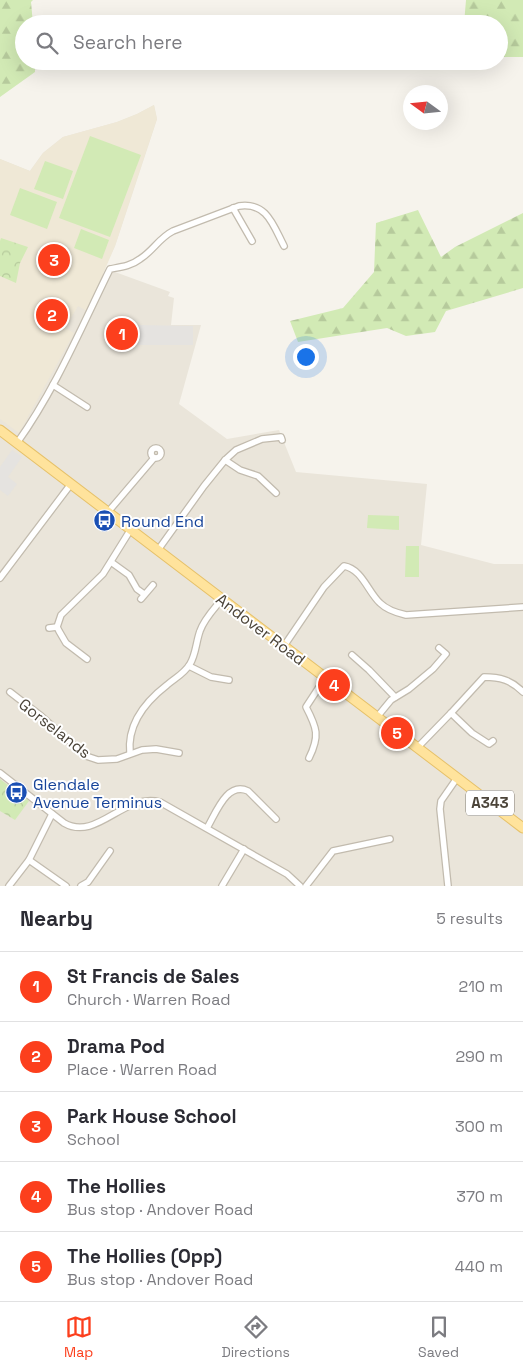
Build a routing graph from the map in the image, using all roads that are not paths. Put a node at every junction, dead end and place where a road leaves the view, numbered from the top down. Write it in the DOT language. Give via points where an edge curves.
graph roads {
  1 [pos="233,208"];
  2 [pos="252,241"];
  3 [pos="284,246"];
  4 [pos="53,385"];
  5 [pos="87,406"];
  6 [pos="0,430"];
  7 [pos="282,440"];
  8 [pos="16,443"];
  9 [pos="154,458"];
  10 [pos="225,460"];
  11 [pos="71,484"];
  12 [pos="276,492"];
  13 [pos="108,512"];
  14 [pos="131,529"];
  15 [pos="158,550"];
  16 [pos="111,562"];
  17 [pos="0,578"];
  18 [pos="153,585"];
  19 [pos="222,599"];
  20 [pos="523,607"];
  21 [pos="57,627"];
  22 [pos="49,628"];
  23 [pos="284,646"];
  24 [pos="439,648"];
  25 [pos="352,655"];
  26 [pos="87,659"];
  27 [pos="189,666"];
  28 [pos="325,678"];
  29 [pos="229,680"];
  30 [pos="10,692"];
  31 [pos="523,692"];
  32 [pos="395,697"];
  33 [pos="452,713"];
  34 [pos="377,717"];
  35 [pos="493,741"];
  36 [pos="417,748"];
  37 [pos="130,753"];
  38 [pos="179,753"];
  39 [pos="309,758"];
  40 [pos="0,773"];
  41 [pos="457,778"];
  42 [pos="52,814"];
  43 [pos="266,819"];
  44 [pos="207,828"];
  45 [pos="523,828"];
  46 [pos="390,839"];
  47 [pos="244,849"];
  48 [pos="100,852"];
  49 [pos="29,860"];
  50 [pos="10,886"];
  51 [pos="66,886"];
  52 [pos="80,886"];
  53 [pos="222,886"];
  54 [pos="300,886"];
  55 [pos="306,886"];
  56 [pos="448,886"];
  1 -- 2 [label="street"];
  1 -- 3 [label="street" via="249,204 265,212"];
  1 -- 4 [label="street" via="164,235 140,260 110,269"];
  4 -- 5 [label="street"];
  4 -- 8 [label="street"];
  6 -- 8 [label="main road, Andover Road / A343"];
  7 -- 10 [label="street" via="281,437 249,443"];
  8 -- 11 [label="main road, Andover Road / A343"];
  9 -- 13 [label="street"];
  10 -- 12 [label="street" via="258,476"];
  10 -- 15 [label="street"];
  11 -- 13 [label="main road, Andover Road / A343"];
  11 -- 17 [label="street"];
  13 -- 14 [label="main road, Andover Road / A343"];
  14 -- 15 [label="main road, Andover Road / A343"];
  14 -- 16 [label="street"];
  15 -- 19 [label="main road, Andover Road / A343"];
  16 -- 18 [label="street" via="129,575 142,596"];
  16 -- 21 [label="street" via="92,586 61,615"];
  19 -- 23 [label="main road, Andover Road / A343"];
  19 -- 27 [label="street" via="200,630"];
  20 -- 23 [label="street" via="406,615 379,603 357,572 344,566 324,587"];
  21 -- 22 [label="street"];
  21 -- 26 [label="street" via="66,643"];
  23 -- 28 [label="main road, Andover Road / A343"];
  24 -- 32 [label="street" via="446,654 409,689"];
  25 -- 32 [label="street"];
  27 -- 29 [label="street" via="211,678"];
  27 -- 37 [label="street" via="155,695 136,718"];
  28 -- 34 [label="main road, Andover Road / A343"];
  28 -- 39 [label="street" via="302,709 317,733"];
  30 -- 37 [label="street, Gorselands" via="86,756 98,760 117,759"];
  31 -- 33 [label="street" via="499,677 484,676"];
  32 -- 34 [label="street"];
  33 -- 35 [label="street" via="481,740 488,744"];
  33 -- 36 [label="street"];
  34 -- 36 [label="main road, Andover Road / A343"];
  36 -- 41 [label="main road, Andover Road / A343"];
  37 -- 38 [label="street, Gorselands" via="156,749"];
  40 -- 42 [label="street"];
  41 -- 45 [label="main road, Andover Road / A343"];
  41 -- 56 [label="street" via="440,809"];
  42 -- 44 [label="street" via="67,825 84,828 132,804 155,801"];
  42 -- 49 [label="street"];
  43 -- 44 [label="street" via="274,816 248,791 235,789 224,800"];
  44 -- 47 [label="street"];
  46 -- 55 [label="street" via="333,851"];
  47 -- 53 [label="street"];
  47 -- 54 [label="street" via="287,874"];
  48 -- 52 [label="street" via="108,854 88,882"];
  49 -- 50 [label="street"];
  49 -- 51 [label="street"];
}
